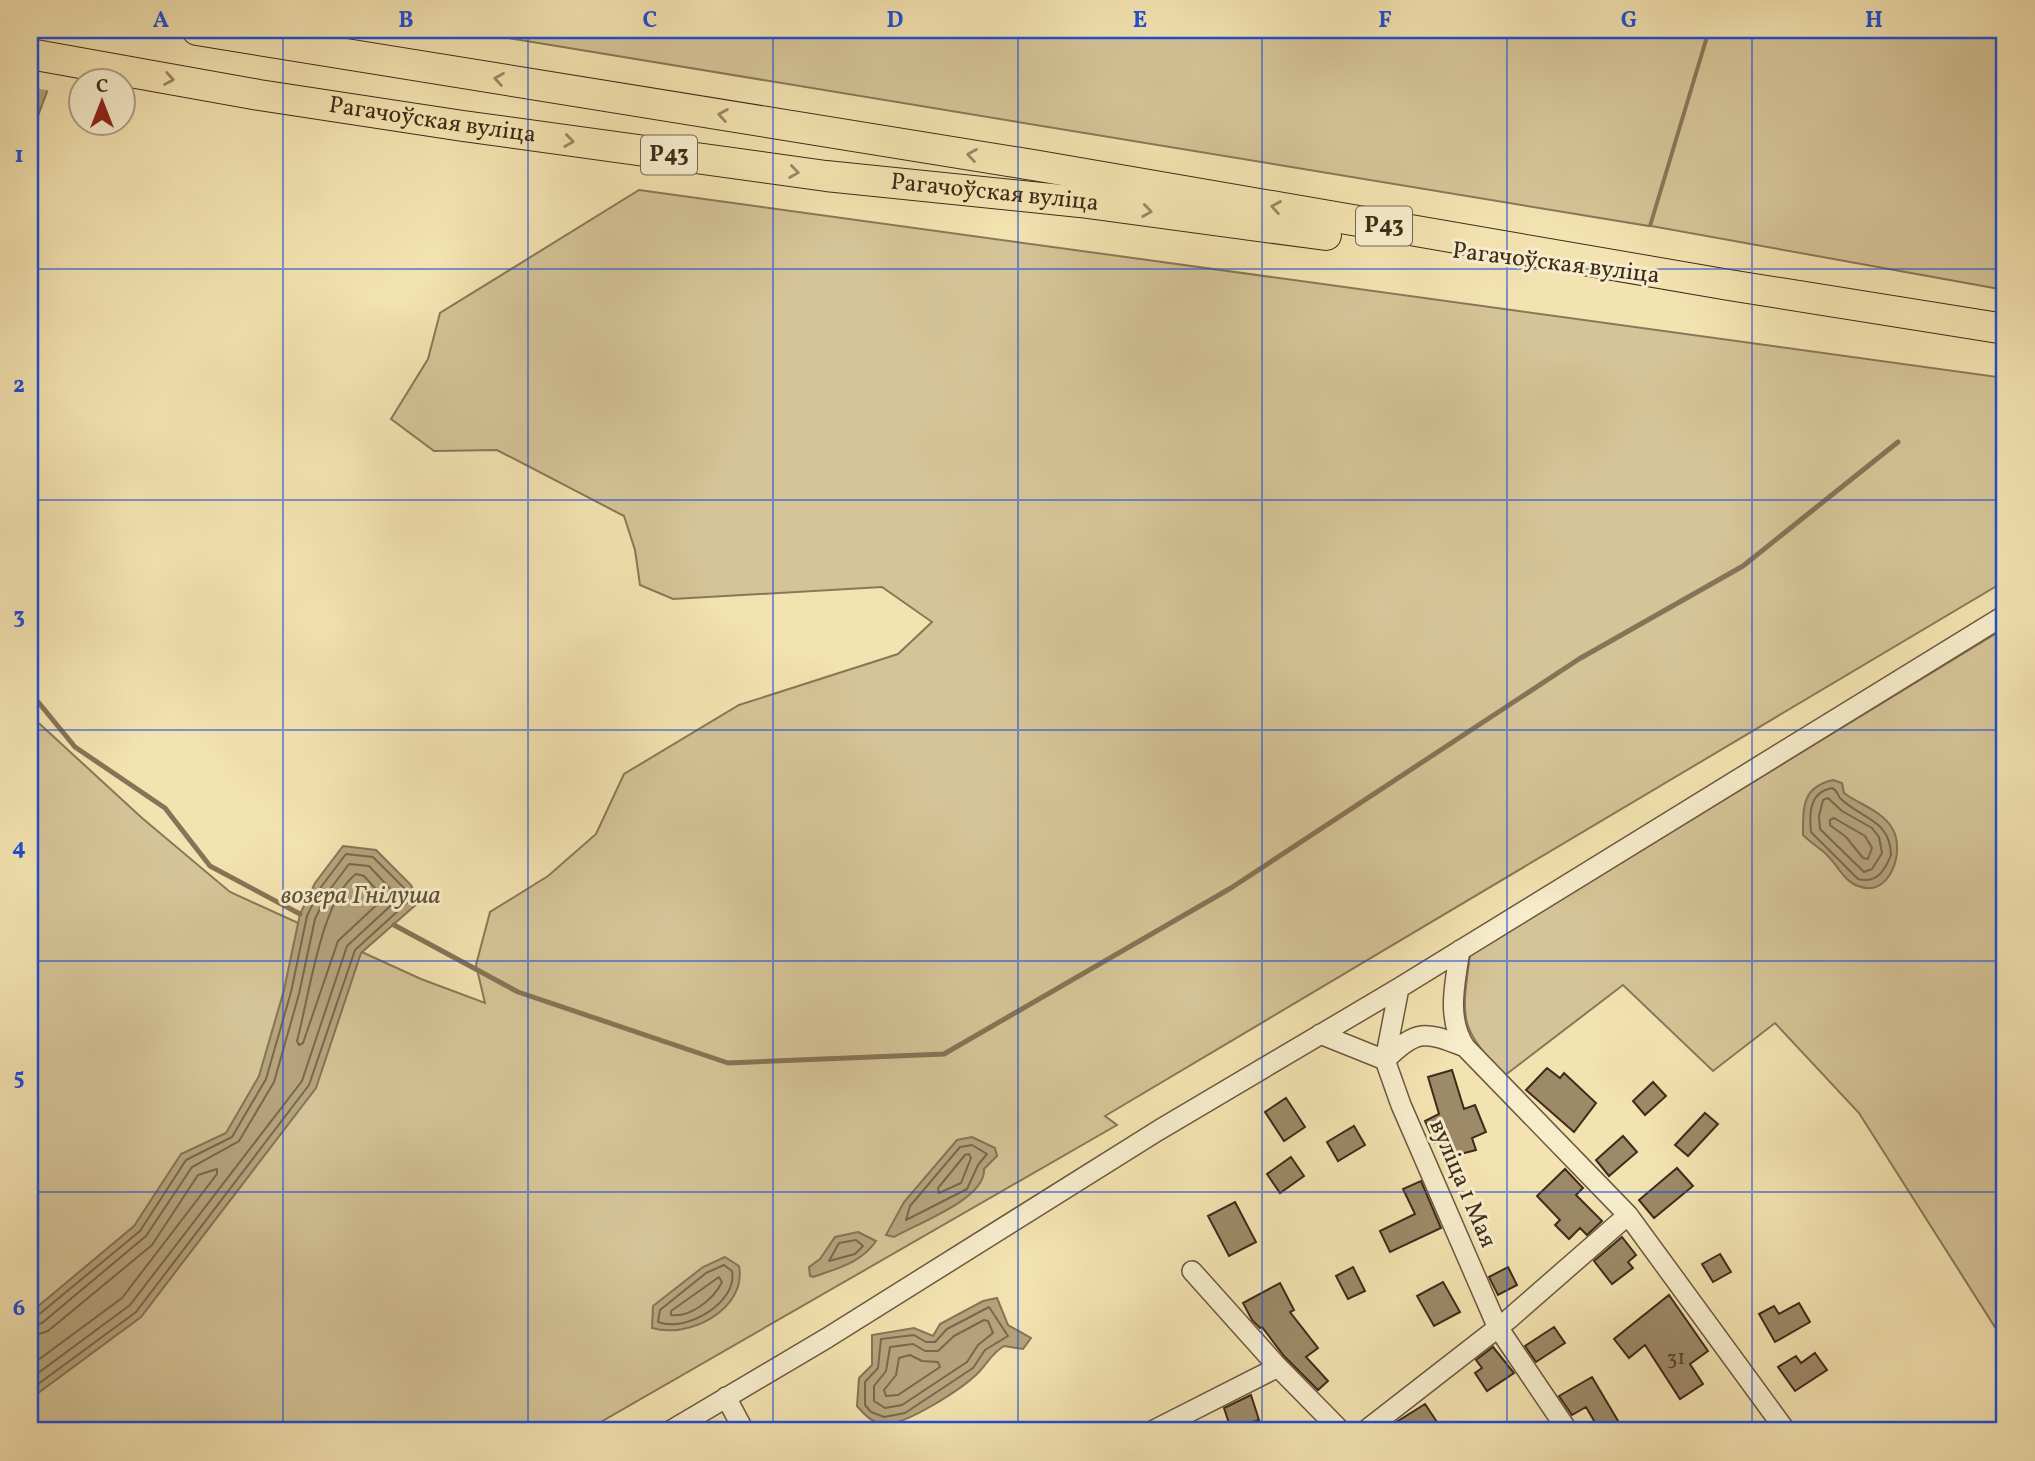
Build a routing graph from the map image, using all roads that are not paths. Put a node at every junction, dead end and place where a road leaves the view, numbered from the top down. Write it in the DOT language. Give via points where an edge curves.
graph roads {
  1 [pos="197,30"];
  2 [pos="30,54"];
  3 [pos="1729,285"];
  4 [pos="2005,329"];
  5 [pos="2005,615"];
  6 [pos="1460,950"];
  7 [pos="1399,988"];
  8 [pos="1320,1034"];
  9 [pos="1465,1047"];
  10 [pos="1385,1059"];
  11 [pos="1628,1215"];
  12 [pos="1192,1271"];
  13 [pos="1497,1326"];
  14 [pos="1278,1367"];
  15 [pos="726,1397"];
  16 [pos="670,1431"];
  17 [pos="744,1431"];
  18 [pos="1152,1431"];
  19 [pos="1341,1431"];
  20 [pos="1365,1431"];
  21 [pos="1568,1431"];
  22 [pos="1786,1431"];
  3 -- 1 [label="main road, Рагачоўская вуліца / Р43, one-way" via="1039,166"];
  2 -- 3 [label="main road, Рагачоўская вуліца / Р43, one-way" via="259,95 826,176 1080,202"];
  3 -- 4 [label="main road, Рагачоўская вуліца / Р43"];
  5 -- 6 [label="street"];
  6 -- 7 [label="street"];
  6 -- 9 [label="street" via="1453,996 1455,1032"];
  7 -- 8 [label="street"];
  7 -- 10 [label="street"];
  8 -- 10 [label="street"];
  8 -- 15 [label="street"];
  9 -- 10 [label="street" via="1434,1035 1408,1038"];
  9 -- 11 [label="street"];
  10 -- 13 [label="street, вуліца 1 Мая"];
  11 -- 13 [label="street"];
  11 -- 22 [label="street"];
  12 -- 14 [label="street"];
  13 -- 20 [label="street"];
  13 -- 21 [label="street, вуліца 1 Мая"];
  14 -- 18 [label="street"];
  14 -- 19 [label="street"];
  15 -- 16 [label="street"];
  15 -- 17 [label="street"];
}
